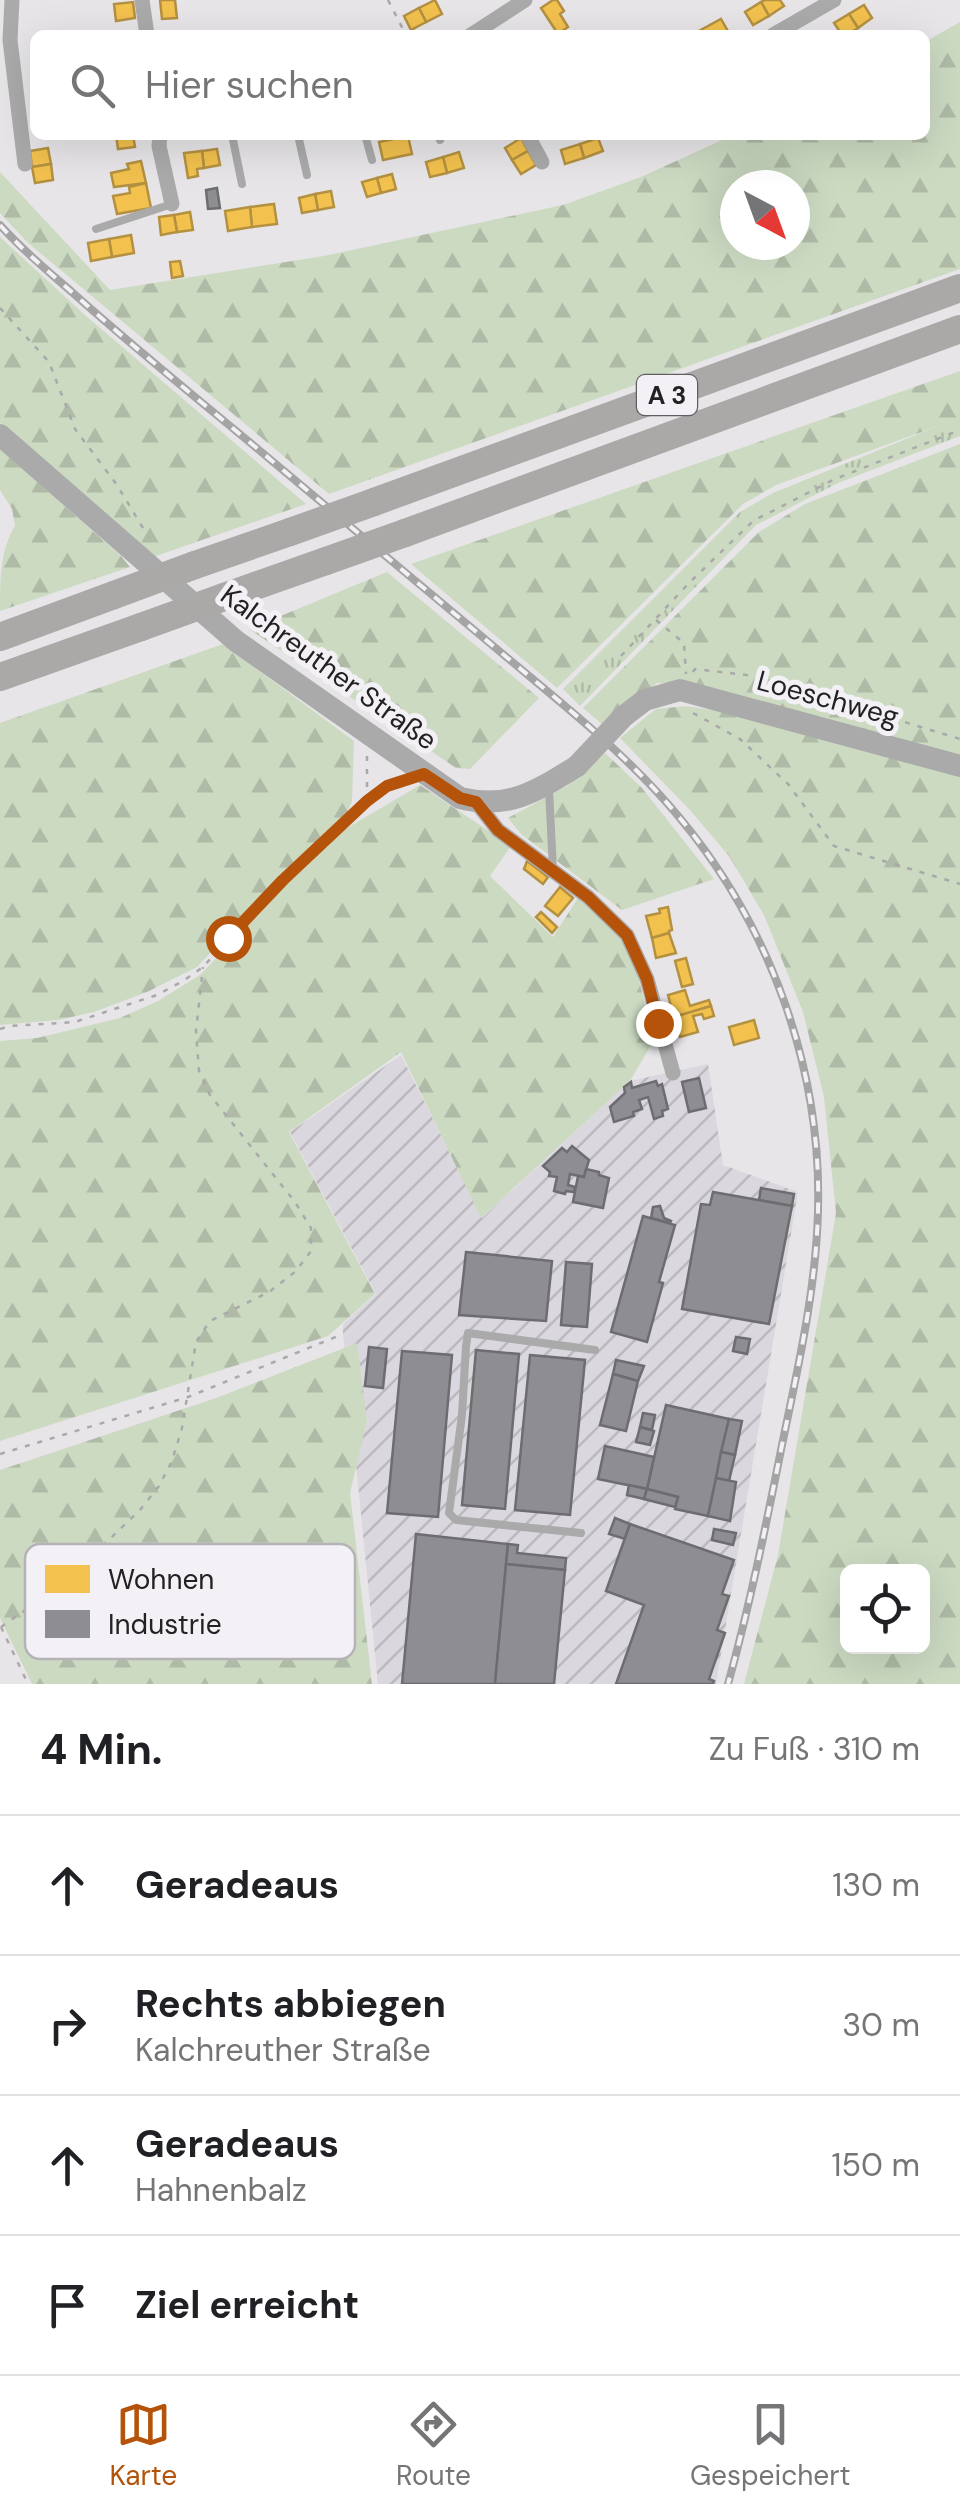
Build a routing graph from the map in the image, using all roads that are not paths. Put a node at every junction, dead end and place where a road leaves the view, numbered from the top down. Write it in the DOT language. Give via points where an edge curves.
graph roads {
  1 [pos="12,0"];
  2 [pos="142,0"];
  3 [pos="525,0"];
  4 [pos="834,0"];
  5 [pos="146,30"];
  6 [pos="480,30"];
  7 [pos="782,30"];
  8 [pos="160,140"];
  9 [pos="233,140"];
  10 [pos="299,140"];
  11 [pos="366,140"];
  12 [pos="533,140"];
  13 [pos="372,160"];
  14 [pos="542,162"];
  15 [pos="25,164"];
  16 [pos="307,175"];
  17 [pos="242,184"];
  18 [pos="172,204"];
  19 [pos="96,229"];
  20 [pos="960,288"];
  21 [pos="960,329"];
  22 [pos="0,435"];
  23 [pos="0,637"];
  24 [pos="0,677"];
  25 [pos="960,766"];
  26 [pos="549,784"];
  27 [pos="476,802"];
  28 [pos="554,870"];
  29 [pos="673,1073"];
  30 [pos="595,1350"];
  31 [pos="581,1533"];
  1 -- 15 [label="street" via="10,40"];
  2 -- 5 [label="street"];
  3 -- 6 [label="street"];
  4 -- 7 [label="street"];
  8 -- 18 [label="street"];
  9 -- 17 [label="lane"];
  10 -- 16 [label="lane"];
  11 -- 13 [label="lane"];
  12 -- 14 [label="street"];
  18 -- 19 [label="lane"];
  20 -- 23 [label="highway, A 3, bridge"];
  21 -- 24 [label="highway, A 3, bridge"];
  22 -- 27 [label="street, Kalchreuther Straße" via="236,641 424,774"];
  25 -- 26 [label="street, Loeschweg, bridge" via="680,690 644,700 577,766"];
  26 -- 27 [label="street" via="505,802"];
  26 -- 28 [label="lane"];
  27 -- 28 [label="street" via="498,830"];
  28 -- 29 [label="street" via="627,935 647,979"];
  30 -- 31 [label="lane" via="468,1333 449,1513 456,1520"];
}
